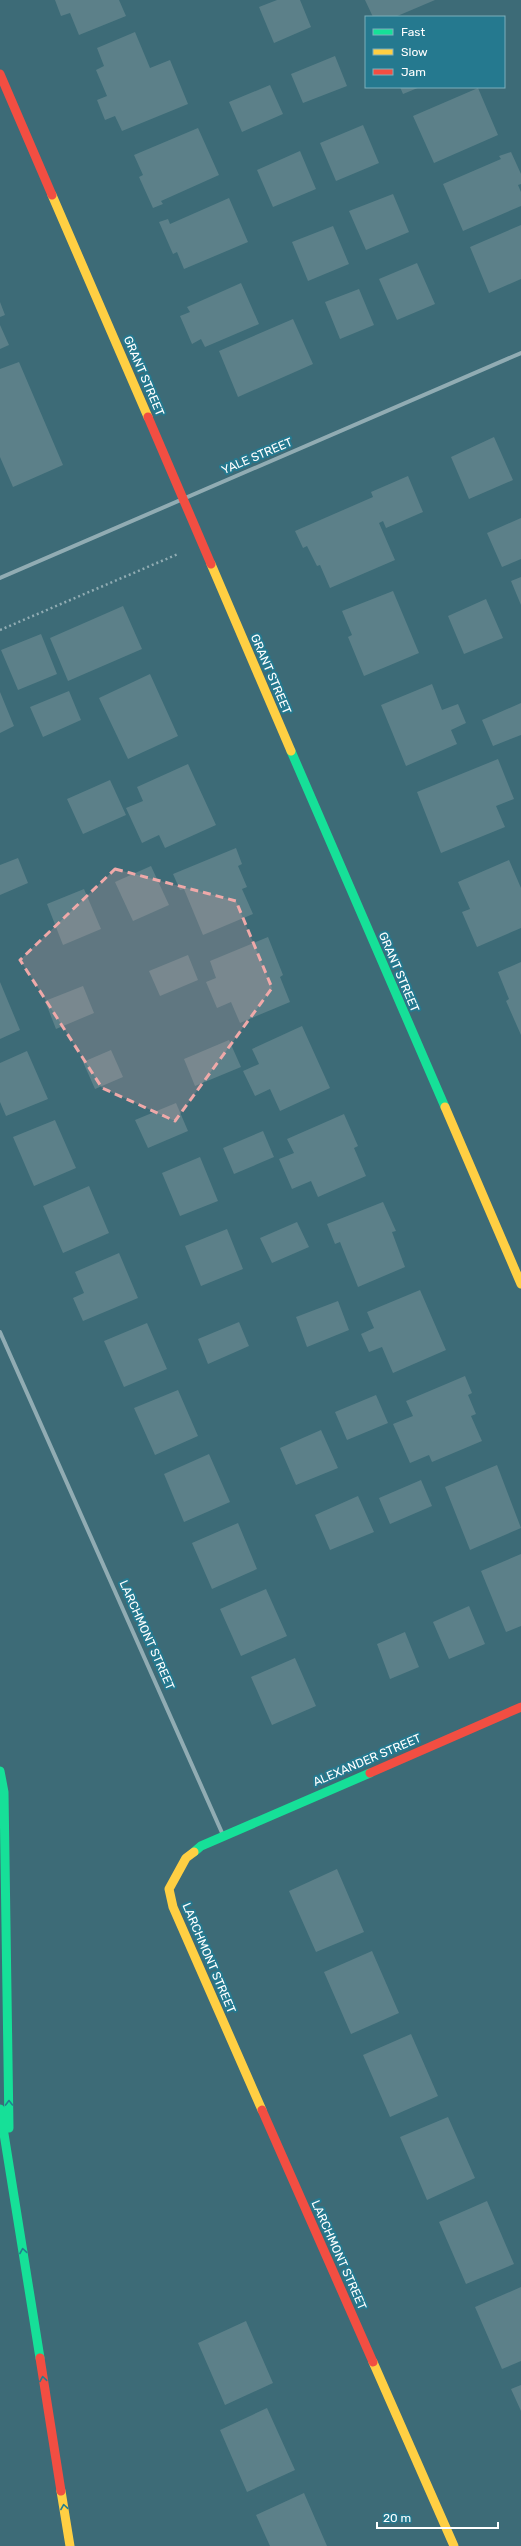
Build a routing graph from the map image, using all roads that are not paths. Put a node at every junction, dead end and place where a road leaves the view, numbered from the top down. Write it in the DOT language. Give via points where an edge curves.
graph roads {
  1 [pos="0,74"];
  2 [pos="521,353"];
  3 [pos="183,499"];
  4 [pos="0,578"];
  5 [pos="521,1284"];
  6 [pos="0,1332"];
  7 [pos="521,1707"];
  8 [pos="0,1772"];
  9 [pos="223,1836"];
  10 [pos="0,2109"];
  11 [pos="10,2170"];
  12 [pos="70,2546"];
  13 [pos="454,2546"];
  1 -- 3 [label="main road, GRANT STREET"];
  2 -- 3 [label="street, YALE STREET"];
  3 -- 4 [label="street, YALE STREET"];
  3 -- 5 [label="main road, GRANT STREET"];
  6 -- 9 [label="street, LARCHMONT STREET"];
  7 -- 9 [label="main road, ALEXANDER STREET"];
  11 -- 8 [label="main road, one-way" via="4,1800"];
  9 -- 13 [label="main road, LARCHMONT STREET" via="201,1846 186,1858 169,1888 173,1907"];
  10 -- 11 [label="main road"];
  12 -- 11 [label="main road, one-way"];
}
